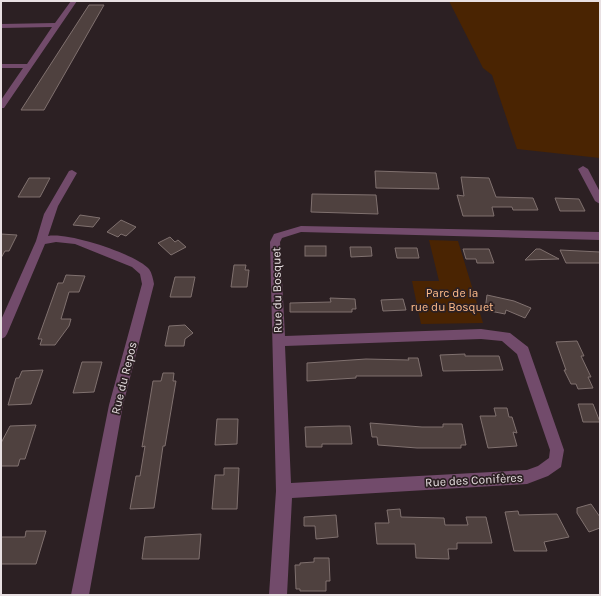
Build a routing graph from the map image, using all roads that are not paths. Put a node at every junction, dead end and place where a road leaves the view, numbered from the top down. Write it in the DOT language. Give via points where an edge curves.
graph roads {
  1 [pos="74,1"];
  2 [pos="57,25"];
  3 [pos="1,26"];
  4 [pos="1,66"];
  5 [pos="28,66"];
  6 [pos="1,106"];
  7 [pos="583,169"];
  8 [pos="72,173"];
  9 [pos="600,201"];
  10 [pos="600,236"];
  11 [pos="41,241"];
  12 [pos="1,334"];
  13 [pos="278,340"];
  14 [pos="284,491"];
  15 [pos="80,595"];
  16 [pos="278,595"];
  1 -- 2 [label="street"];
  2 -- 3 [label="street"];
  2 -- 5 [label="street"];
  4 -- 5 [label="street"];
  5 -- 6 [label="street"];
  7 -- 9 [label="street"];
  8 -- 11 [label="street" via="53,203"];
  10 -- 13 [label="street, Rue du Bosquet" via="301,229 284,233 278,236 275,242"];
  11 -- 12 [label="street"];
  11 -- 15 [label="street, Rue du Repos" via="56,238 77,241 136,264 145,272 148,284 116,406"];
  13 -- 14 [label="street, Rue du Bosquet"];
  13 -- 14 [label="street, Rue des Conifères" via="481,334 505,336 523,351 557,450 556,462 543,471 527,477"];
  14 -- 16 [label="street, Rue du Bosquet"];
}
